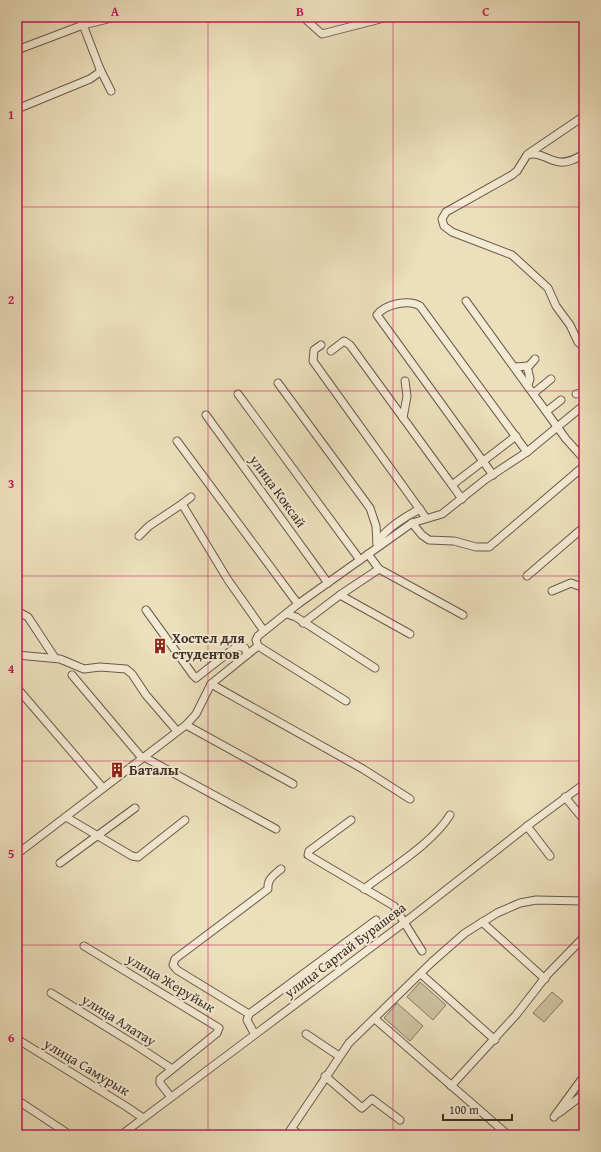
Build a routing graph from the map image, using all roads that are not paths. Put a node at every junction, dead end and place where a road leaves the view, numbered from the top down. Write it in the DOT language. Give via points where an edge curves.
graph roads {
  1 [pos="80,17"];
  2 [pos="116,17"];
  3 [pos="303,17"];
  4 [pos="388,17"];
  5 [pos="83,25"];
  6 [pos="17,50"];
  7 [pos="100,69"];
  8 [pos="111,91"];
  9 [pos="17,109"];
  10 [pos="584,116"];
  11 [pos="584,154"];
  12 [pos="527,155"];
  13 [pos="466,301"];
  14 [pos="578,342"];
  15 [pos="321,346"];
  16 [pos="584,347"];
  17 [pos="331,351"];
  18 [pos="584,352"];
  19 [pos="535,359"];
  20 [pos="527,366"];
  21 [pos="515,367"];
  22 [pos="551,379"];
  23 [pos="405,381"];
  24 [pos="278,383"];
  25 [pos="528,385"];
  26 [pos="534,393"];
  27 [pos="238,394"];
  28 [pos="406,398"];
  29 [pos="561,400"];
  30 [pos="584,405"];
  31 [pos="395,406"];
  32 [pos="547,411"];
  33 [pos="206,415"];
  34 [pos="403,418"];
  35 [pos="557,427"];
  36 [pos="516,436"];
  37 [pos="176,441"];
  38 [pos="527,452"];
  39 [pos="584,459"];
  40 [pos="484,461"];
  41 [pos="584,466"];
  42 [pos="493,475"];
  43 [pos="452,485"];
  44 [pos="191,497"];
  45 [pos="462,499"];
  46 [pos="182,504"];
  47 [pos="420,510"];
  48 [pos="426,518"];
  49 [pos="412,523"];
  50 [pos="584,527"];
  51 [pos="139,536"];
  52 [pos="376,546"];
  53 [pos="368,554"];
  54 [pos="360,560"];
  55 [pos="379,569"];
  56 [pos="527,576"];
  57 [pos="328,583"];
  58 [pos="584,588"];
  59 [pos="552,590"];
  60 [pos="340,595"];
  61 [pos="298,604"];
  62 [pos="146,610"];
  63 [pos="17,611"];
  64 [pos="287,614"];
  65 [pos="463,615"];
  66 [pos="303,623"];
  67 [pos="264,631"];
  68 [pos="410,634"];
  69 [pos="258,646"];
  70 [pos="17,655"];
  71 [pos="247,655"];
  72 [pos="55,658"];
  73 [pos="376,668"];
  74 [pos="72,675"];
  75 [pos="211,684"];
  76 [pos="17,688"];
  77 [pos="346,701"];
  78 [pos="186,725"];
  79 [pos="177,732"];
  80 [pos="143,758"];
  81 [pos="293,784"];
  82 [pos="584,784"];
  83 [pos="103,788"];
  84 [pos="565,797"];
  85 [pos="410,799"];
  86 [pos="135,808"];
  87 [pos="450,815"];
  88 [pos="66,817"];
  89 [pos="185,820"];
  90 [pos="351,820"];
  91 [pos="584,820"];
  92 [pos="527,826"];
  93 [pos="276,828"];
  94 [pos="98,836"];
  95 [pos="17,854"];
  96 [pos="550,856"];
  97 [pos="60,863"];
  98 [pos="281,869"];
  99 [pos="364,889"];
  100 [pos="584,901"];
  101 [pos="376,920"];
  102 [pos="405,922"];
  103 [pos="482,922"];
  104 [pos="584,937"];
  105 [pos="84,946"];
  106 [pos="422,951"];
  107 [pos="421,974"];
  108 [pos="545,979"];
  109 [pos="51,993"];
  110 [pos="250,1014"];
  111 [pos="375,1019"];
  112 [pos="254,1033"];
  113 [pos="306,1034"];
  114 [pos="17,1039"];
  115 [pos="495,1040"];
  116 [pos="339,1056"];
  117 [pos="172,1069"];
  118 [pos="325,1076"];
  119 [pos="584,1076"];
  120 [pos="451,1086"];
  121 [pos="584,1094"];
  122 [pos="171,1097"];
  123 [pos="17,1100"];
  124 [pos="143,1118"];
  125 [pos="400,1120"];
  126 [pos="292,1129"];
  127 [pos="70,1135"];
  128 [pos="121,1135"];
  129 [pos="287,1135"];
  130 [pos="302,1135"];
  131 [pos="508,1135"];
  1 -- 5 [label="street"];
  2 -- 5 [label="street"];
  3 -- 4 [label="street" via="322,34"];
  5 -- 6 [label="street"];
  5 -- 7 [label="street"];
  7 -- 8 [label="street"];
  7 -- 9 [label="street" via="98,74 90,79"];
  10 -- 12 [label="street"];
  11 -- 12 [label="street" via="565,162 535,154"];
  12 -- 14 [label="street" via="517,171 446,212 442,223 446,229 457,235 512,255 548,288"];
  13 -- 21 [label="street"];
  14 -- 16 [label="street"];
  14 -- 18 [label="street" via="580,350"];
  15 -- 47 [label="street" via="314,350 313,361"];
  17 -- 31 [label="street" via="344,341 350,345"];
  19 -- 20 [label="street"];
  20 -- 21 [label="street"];
  20 -- 25 [label="street" via="530,379"];
  21 -- 25 [label="street"];
  22 -- 26 [label="street"];
  23 -- 28 [label="street"];
  24 -- 52 [label="street" via="370,508 376,526"];
  25 -- 26 [label="street"];
  26 -- 32 [label="street"];
  27 -- 54 [label="street"];
  28 -- 31 [label="street"];
  28 -- 34 [label="street"];
  29 -- 32 [label="street"];
  30 -- 35 [label="street"];
  31 -- 34 [label="street"];
  32 -- 35 [label="street"];
  33 -- 57 [label="street, улица Коксай"];
  34 -- 43 [label="street"];
  35 -- 38 [label="street"];
  35 -- 39 [label="street"];
  36 -- 38 [label="street"];
  36 -- 40 [label="street"];
  36 -- 40 [label="street" via="420,306 411,303 385,308 377,315"];
  37 -- 61 [label="street"];
  38 -- 42 [label="street"];
  40 -- 42 [label="street"];
  40 -- 43 [label="street"];
  41 -- 49 [label="street" via="488,548 454,541 429,540"];
  42 -- 45 [label="street"];
  43 -- 45 [label="street"];
  44 -- 46 [label="street"];
  45 -- 48 [label="street" via="442,514"];
  46 -- 51 [label="street" via="149,526"];
  46 -- 67 [label="street" via="228,580"];
  47 -- 48 [label="street"];
  47 -- 52 [label="street" via="398,523 380,538"];
  48 -- 49 [label="street"];
  49 -- 52 [label="street"];
  50 -- 56 [label="street"];
  52 -- 53 [label="street"];
  53 -- 54 [label="street"];
  53 -- 55 [label="street"];
  54 -- 57 [label="street"];
  55 -- 60 [label="street"];
  55 -- 65 [label="street"];
  57 -- 61 [label="street"];
  58 -- 59 [label="street" via="571,583"];
  60 -- 66 [label="street"];
  60 -- 68 [label="street"];
  61 -- 64 [label="street"];
  62 -- 71 [label="street" via="196,678 237,646 245,648"];
  63 -- 72 [label="street" via="28,617"];
  64 -- 66 [label="street"];
  64 -- 67 [label="street"];
  66 -- 73 [label="street"];
  67 -- 69 [label="street" via="256,640"];
  69 -- 71 [label="street"];
  69 -- 77 [label="street"];
  70 -- 72 [label="street"];
  71 -- 75 [label="street"];
  72 -- 79 [label="street" via="84,669 126,669"];
  74 -- 80 [label="street"];
  75 -- 78 [label="street" via="196,714"];
  75 -- 85 [label="street"];
  76 -- 83 [label="street"];
  78 -- 79 [label="street"];
  78 -- 81 [label="street"];
  79 -- 80 [label="street"];
  80 -- 83 [label="street"];
  80 -- 93 [label="street"];
  82 -- 84 [label="street, улица Сартай Бурашева"];
  83 -- 88 [label="street"];
  84 -- 91 [label="street"];
  84 -- 92 [label="street, улица Сартай Бурашева"];
  86 -- 94 [label="street"];
  87 -- 99 [label="street" via="429,840"];
  88 -- 94 [label="street"];
  88 -- 95 [label="street"];
  89 -- 94 [label="street" via="138,857"];
  90 -- 99 [label="street" via="309,851 308,855"];
  92 -- 96 [label="street"];
  92 -- 102 [label="street, улица Сартай Бурашева"];
  94 -- 97 [label="street"];
  98 -- 110 [label="street" via="270,878 268,889 178,956 173,966"];
  99 -- 102 [label="street" via="394,906"];
  100 -- 103 [label="street" via="527,902 508,908"];
  101 -- 110 [label="street"];
  102 -- 106 [label="street"];
  102 -- 112 [label="street, улица Сартай Бурашева"];
  103 -- 107 [label="street" via="465,933"];
  103 -- 108 [label="street"];
  104 -- 108 [label="street"];
  105 -- 117 [label="street, улица Жеруйык" via="219,1028 217,1033"];
  107 -- 111 [label="street"];
  107 -- 115 [label="street"];
  108 -- 115 [label="street"];
  109 -- 117 [label="street, улица Алатау"];
  110 -- 112 [label="street" via="247,1020"];
  111 -- 116 [label="street" via="359,1032"];
  111 -- 120 [label="street"];
  112 -- 122 [label="street, улица Сартай Бурашева"];
  113 -- 116 [label="street"];
  114 -- 124 [label="street, улица Самурык"];
  115 -- 120 [label="street"];
  116 -- 118 [label="street"];
  117 -- 122 [label="street, улица Жеруйык" via="160,1080"];
  118 -- 125 [label="street" via="362,1108 372,1100"];
  118 -- 126 [label="street"];
  119 -- 121 [label="street" via="554,1117"];
  120 -- 131 [label="street"];
  122 -- 124 [label="street, улица Сартай Бурашева"];
  123 -- 127 [label="street"];
  124 -- 128 [label="street, улица Сартай Бурашева"];
  126 -- 129 [label="street"];
  126 -- 130 [label="street"];
}
